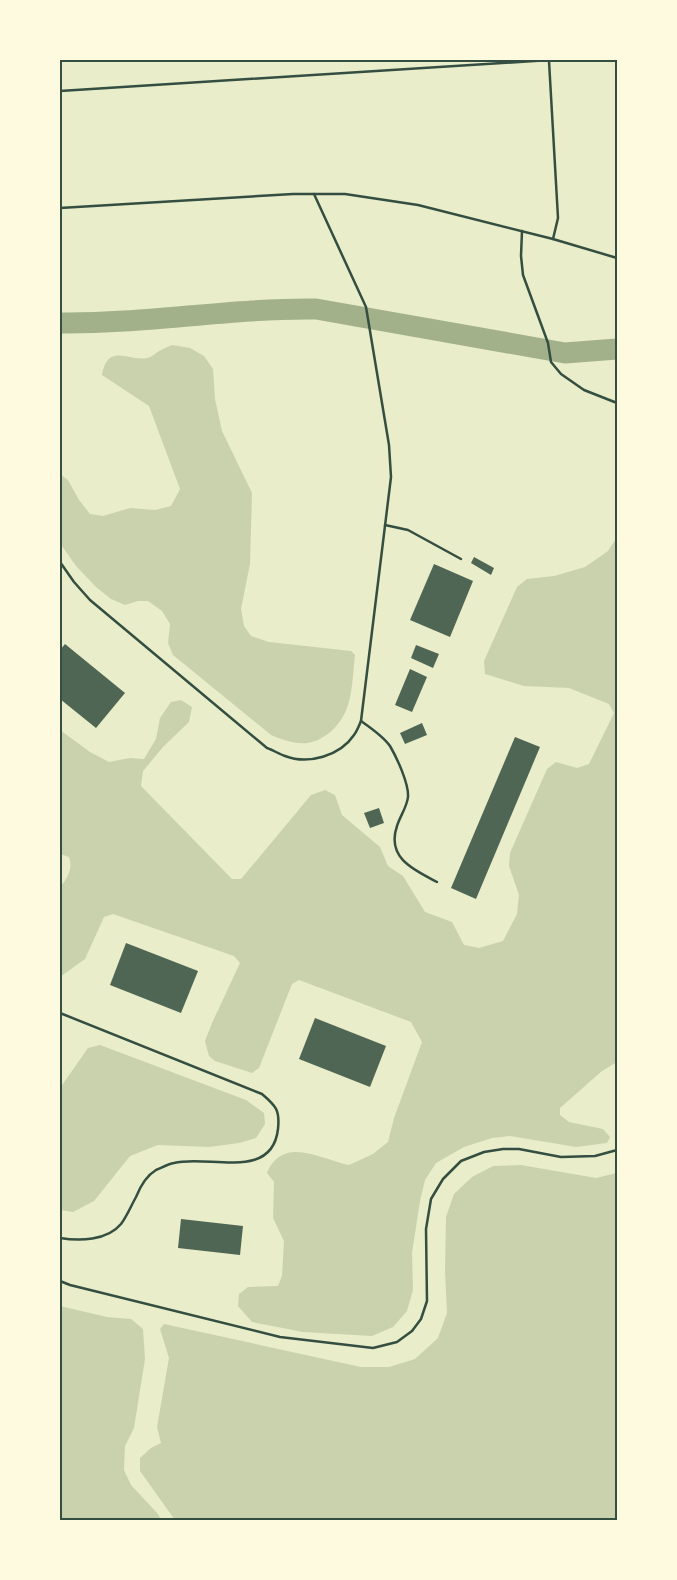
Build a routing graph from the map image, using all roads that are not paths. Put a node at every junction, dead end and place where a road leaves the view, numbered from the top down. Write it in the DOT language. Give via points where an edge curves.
graph roads {
  1 [pos="550,60"];
  2 [pos="60,91"];
  3 [pos="314,194"];
  4 [pos="60,208"];
  5 [pos="522,232"];
  6 [pos="553,239"];
  7 [pos="617,258"];
  8 [pos="60,350"];
  9 [pos="60,356"];
  10 [pos="617,403"];
  11 [pos="385,525"];
  12 [pos="461,559"];
  13 [pos="60,562"];
  14 [pos="361,721"];
  15 [pos="437,882"];
  16 [pos="60,1013"];
  17 [pos="617,1150"];
  18 [pos="60,1238"];
  19 [pos="60,1281"];
  1 -- 2 [label="lane"];
  1 -- 6 [label="lane" via="558,218"];
  3 -- 4 [label="lane"];
  3 -- 5 [label="lane" via="345,194 418,205"];
  3 -- 11 [label="lane" via="366,307 371,328 389,445 391,477"];
  5 -- 6 [label="lane"];
  5 -- 10 [label="lane" via="523,275 548,343 551,362 561,374 584,390"];
  6 -- 7 [label="lane"];
  8 -- 9 [label="lane"];
  11 -- 12 [label="lane" via="408,530"];
  11 -- 14 [label="lane"];
  13 -- 14 [label="lane" via="90,600 268,748 286,757 308,760 329,755 355,735"];
  14 -- 15 [label="lane" via="390,746 406,783 408,798 395,842 400,858"];
  16 -- 18 [label="lane" via="262,1094 275,1106 279,1116 273,1146 261,1158 247,1163 174,1163 155,1171 142,1184 120,1225 108,1234 91,1239"];
  17 -- 19 [label="lane" via="595,1156 561,1157 503,1149 461,1161 431,1200 426,1229 428,1301 421,1319 397,1342 373,1348 280,1337"];
}
